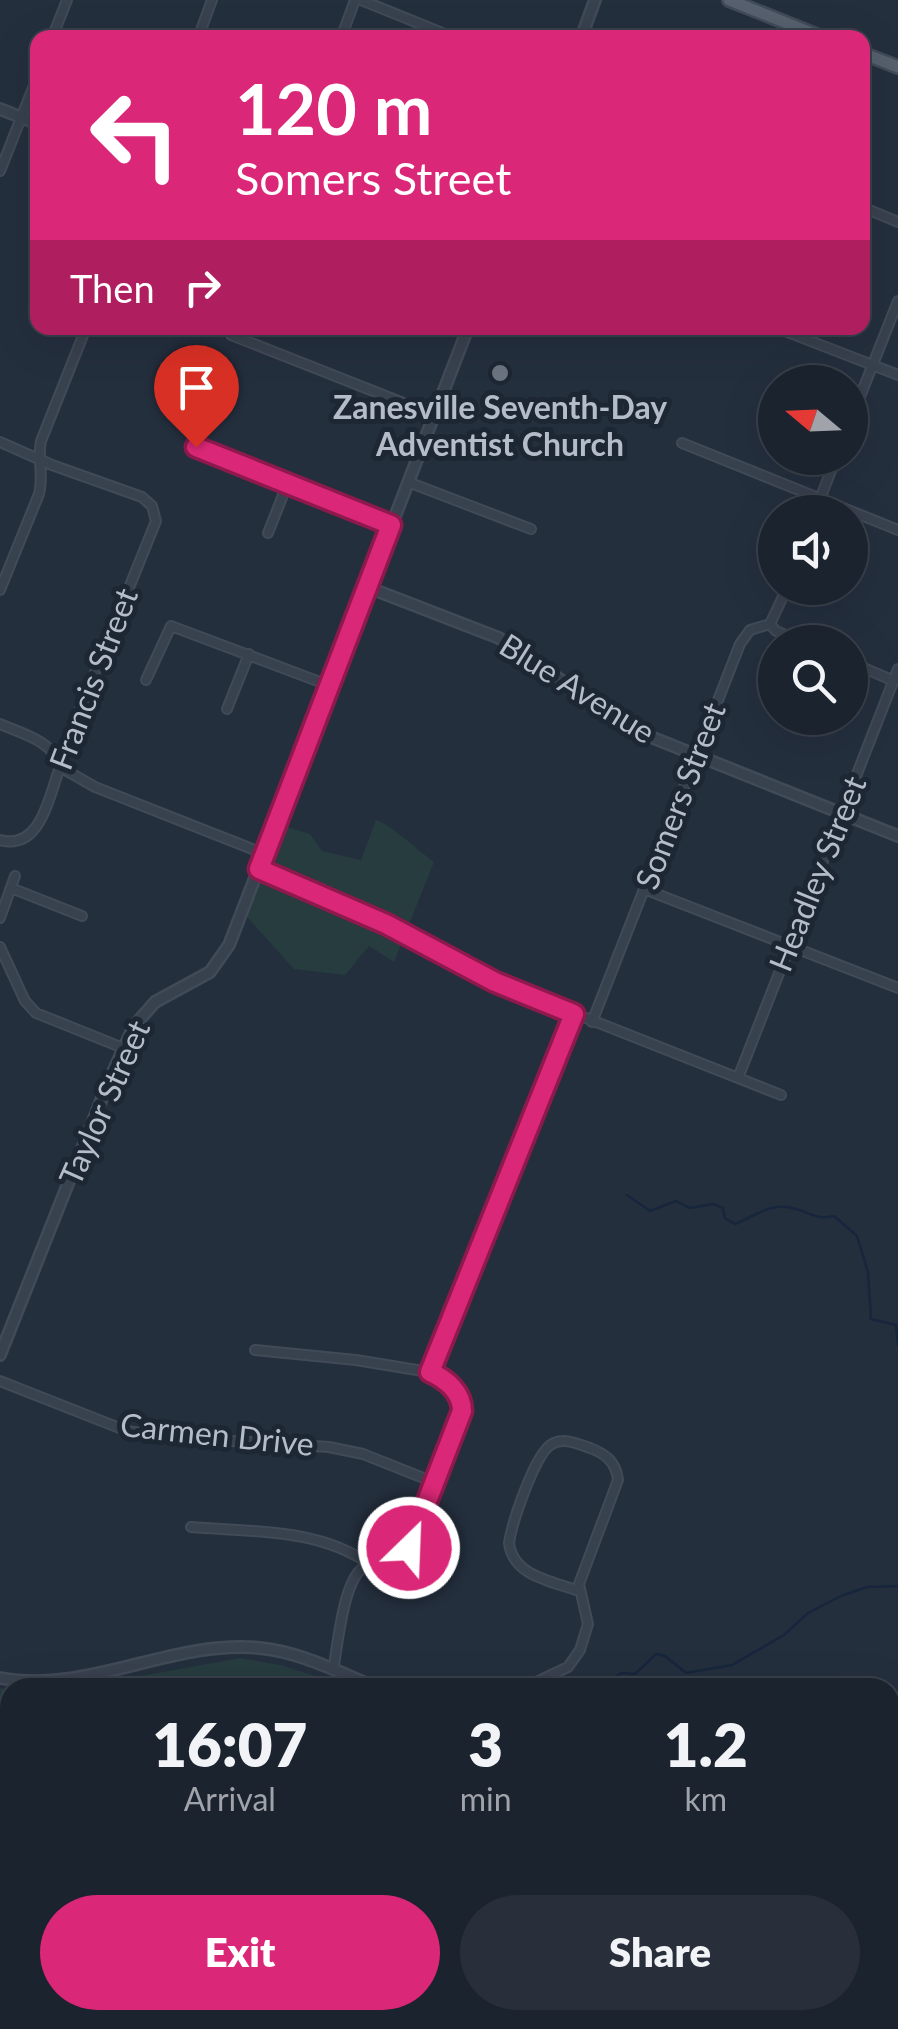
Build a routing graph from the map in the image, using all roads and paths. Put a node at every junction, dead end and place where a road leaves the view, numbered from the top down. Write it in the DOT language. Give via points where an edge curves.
graph roads {
  1 [pos="67,0"];
  2 [pos="212,0"];
  3 [pos="358,0"];
  4 [pos="595,0"];
  5 [pos="729,0"];
  6 [pos="55,30"];
  7 [pos="201,30"];
  8 [pos="345,30"];
  9 [pos="435,30"];
  10 [pos="584,30"];
  11 [pos="804,30"];
  12 [pos="870,56"];
  13 [pos="898,67"];
  14 [pos="30,95"];
  15 [pos="0,109"];
  16 [pos="21,117"];
  17 [pos="30,121"];
  18 [pos="0,171"];
  19 [pos="870,211"];
  20 [pos="898,222"];
  21 [pos="898,301"];
  22 [pos="83,335"];
  23 [pos="231,335"];
  24 [pos="465,335"];
  25 [pos="795,335"];
  26 [pos="872,365"];
  27 [pos="868,375"];
  28 [pos="898,375"];
  29 [pos="434,415"];
  30 [pos="0,442"];
  31 [pos="682,443"];
  32 [pos="190,446"];
  33 [pos="38,458"];
  34 [pos="408,482"];
  35 [pos="287,484"];
  36 [pos="810,495"];
  37 [pos="868,518"];
  38 [pos="391,525"];
  39 [pos="531,529"];
  40 [pos="898,530"];
  41 [pos="268,533"];
  42 [pos="368,587"];
  43 [pos="0,590"];
  44 [pos="779,605"];
  45 [pos="770,624"];
  46 [pos="249,654"];
  47 [pos="898,669"];
  48 [pos="868,670"];
  49 [pos="146,680"];
  50 [pos="896,682"];
  51 [pos="328,685"];
  52 [pos="227,710"];
  53 [pos="0,724"];
  54 [pos="697,756"];
  55 [pos="59,764"];
  56 [pos="842,814"];
  57 [pos="898,836"];
  58 [pos="0,840"];
  59 [pos="265,854"];
  60 [pos="259,869"];
  61 [pos="16,876"];
  62 [pos="11,888"];
  63 [pos="644,889"];
  64 [pos="82,916"];
  65 [pos="0,918"];
  66 [pos="790,945"];
  67 [pos="0,947"];
  68 [pos="898,988"];
  69 [pos="574,1014"];
  70 [pos="592,1022"];
  71 [pos="123,1048"];
  72 [pos="738,1078"];
  73 [pos="781,1094"];
  74 [pos="255,1350"];
  75 [pos="0,1355"];
  76 [pos="430,1372"];
  77 [pos="0,1382"];
  78 [pos="436,1483"];
  79 [pos="191,1527"];
  80 [pos="368,1564"];
  81 [pos="579,1591"];
  82 [pos="334,1670"];
  83 [pos="74,1678"];
  84 [pos="354,1678"];
  85 [pos="545,1678"];
  1 -- 6 [label="street"];
  2 -- 7 [label="street"];
  3 -- 8 [label="street"];
  3 -- 9 [label="street"];
  4 -- 10 [label="street"];
  5 -- 11 [label="main road"];
  12 -- 13 [label="main road"];
  14 -- 16 [label="street"];
  15 -- 16 [label="street"];
  16 -- 17 [label="street"];
  16 -- 18 [label="street"];
  19 -- 20 [label="street"];
  21 -- 26 [label="street"];
  22 -- 33 [label="street"];
  23 -- 29 [label="street"];
  24 -- 29 [label="street, Taylor Street"];
  25 -- 26 [label="street"];
  26 -- 27 [label="street"];
  26 -- 28 [label="street"];
  29 -- 34 [label="street, Taylor Street"];
  30 -- 33 [label="street"];
  31 -- 36 [label="street"];
  32 -- 35 [label="street"];
  33 -- 43 [label="street" via="38,494"];
  33 -- 55 [label="street, Francis Street" via="142,497 156,512"];
  34 -- 38 [label="street, Taylor Street"];
  34 -- 39 [label="street"];
  35 -- 38 [label="street"];
  35 -- 41 [label="street"];
  37 -- 40 [label="street"];
  38 -- 42 [label="street, Taylor Street"];
  42 -- 51 [label="street, Taylor Street"];
  42 -- 54 [label="street, Blue Avenue" via="499,638 617,720"];
  44 -- 45 [label="street, Somers Street"];
  45 -- 54 [label="street, Somers Street" via="750,630 740,644"];
  46 -- 49 [label="street" via="172,626"];
  46 -- 51 [label="street"];
  46 -- 52 [label="street"];
  47 -- 50 [label="street, Headley Street"];
  48 -- 50 [label="street"];
  50 -- 56 [label="street, Headley Street"];
  51 -- 59 [label="street, Taylor Street"];
  53 -- 55 [label="street" via="41,741"];
  54 -- 56 [label="street, Blue Avenue"];
  54 -- 63 [label="street, Somers Street"];
  55 -- 58 [label="street, Francis Street" via="32,834"];
  55 -- 59 [label="street" via="95,787"];
  56 -- 57 [label="street, Blue Avenue"];
  56 -- 66 [label="street, Headley Street"];
  59 -- 60 [label="street, Taylor Street"];
  60 -- 69 [label="street"];
  60 -- 71 [label="street, Taylor Street" via="217,964 144,1012"];
  61 -- 62 [label="street"];
  62 -- 64 [label="street"];
  62 -- 65 [label="street"];
  63 -- 66 [label="street"];
  63 -- 70 [label="street, Somers Street"];
  66 -- 68 [label="street"];
  66 -- 72 [label="street, Headley Street"];
  67 -- 71 [label="street" via="36,1014"];
  69 -- 70 [label="street"];
  69 -- 76 [label="street"];
  70 -- 72 [label="street"];
  71 -- 75 [label="street, Taylor Street"];
  72 -- 73 [label="street"];
  74 -- 76 [label="street"];
  76 -- 78 [label="street" via="452,1386 462,1404"];
  77 -- 78 [label="street, Carmen Drive" via="127,1430 329,1446"];
  78 -- 80 [label="street" via="409,1548 395,1560"];
  79 -- 80 [label="street" via="306,1538"];
  80 -- 82 [label="street" via="348,1592"];
  81 -- 81 [label="street" via="617,1472 602,1452 562,1441 539,1458 510,1554 522,1570"];
  81 -- 85 [label="street" via="588,1624 580,1650 568,1667"];
  82 -- 83 [label="street" via="248,1647"];
  82 -- 84 [label="street"];
}
